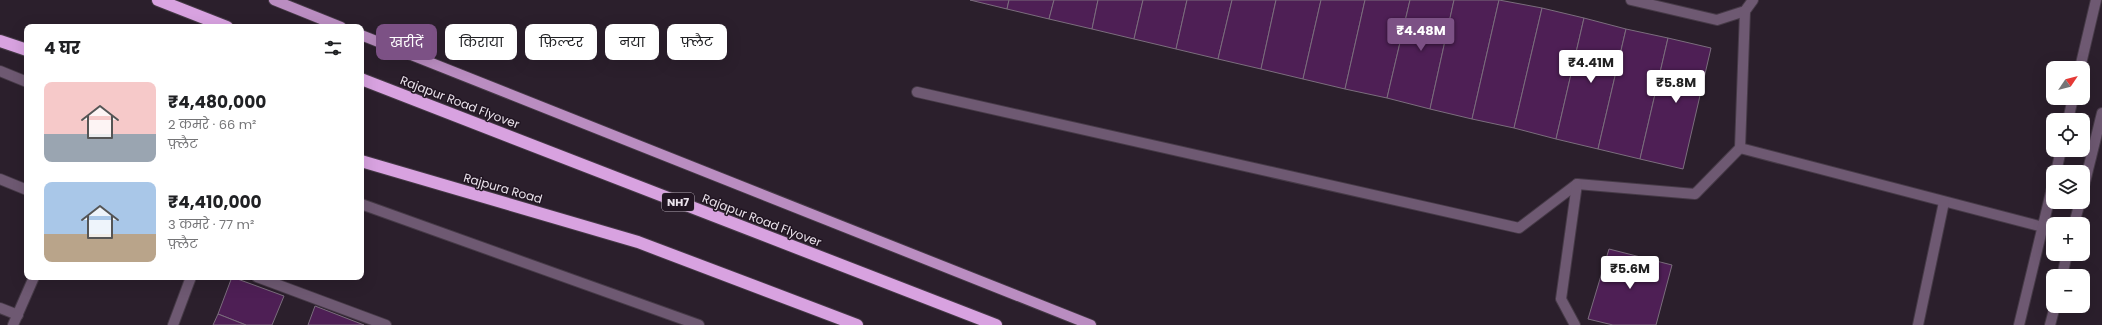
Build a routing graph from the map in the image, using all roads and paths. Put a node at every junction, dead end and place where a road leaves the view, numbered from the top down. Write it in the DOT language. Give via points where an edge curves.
graph roads {
  1 [pos="158,0"];
  2 [pos="274,0"];
  3 [pos="1631,0"];
  4 [pos="1753,0"];
  5 [pos="2096,0"];
  6 [pos="1744,11"];
  7 [pos="219,24"];
  8 [pos="334,24"];
  9 [pos="364,36"];
  10 [pos="0,41"];
  11 [pos="24,49"];
  12 [pos="2082,61"];
  13 [pos="0,71"];
  14 [pos="364,80"];
  15 [pos="24,81"];
  16 [pos="916,92"];
  17 [pos="2102,113"];
  18 [pos="1740,148"];
  19 [pos="364,162"];
  20 [pos="2089,165"];
  21 [pos="0,179"];
  22 [pos="1577,184"];
  23 [pos="24,189"];
  24 [pos="1944,202"];
  25 [pos="364,205"];
  26 [pos="2047,209"];
  27 [pos="2043,228"];
  28 [pos="33,280"];
  29 [pos="190,280"];
  30 [pos="265,280"];
  31 [pos="0,308"];
  32 [pos="2053,313"];
  33 [pos="18,315"];
  34 [pos="13,325"];
  35 [pos="173,325"];
  36 [pos="386,325"];
  37 [pos="700,325"];
  38 [pos="857,325"];
  39 [pos="996,325"];
  40 [pos="1091,325"];
  41 [pos="1575,325"];
  42 [pos="1918,325"];
  43 [pos="2019,325"];
  44 [pos="2050,325"];
  1 -- 7 [label="highway"];
  2 -- 8 [label="main road"];
  3 -- 6 [label="street" via="1717,20"];
  4 -- 6 [label="street"];
  5 -- 12 [label="street"];
  6 -- 18 [label="street"];
  9 -- 40 [label="main road"];
  10 -- 11 [label="highway"];
  13 -- 15 [label="street"];
  14 -- 39 [label="highway, Rajapur Road Flyover / NH7"];
  16 -- 22 [label="street" via="1519,228"];
  17 -- 20 [label="street"];
  18 -- 22 [label="street" via="1695,194"];
  18 -- 24 [label="street"];
  19 -- 38 [label="highway, Rajpura Road" via="638,242"];
  21 -- 23 [label="street"];
  22 -- 41 [label="street" via="1561,299"];
  24 -- 27 [label="street"];
  24 -- 42 [label="street"];
  25 -- 37 [label="street"];
  26 -- 27 [label="street"];
  27 -- 43 [label="street"];
  28 -- 33 [label="street"];
  29 -- 35 [label="street"];
  30 -- 36 [label="street"];
  31 -- 33 [label="street"];
  32 -- 44 [label="street"];
  33 -- 34 [label="street"];
}
